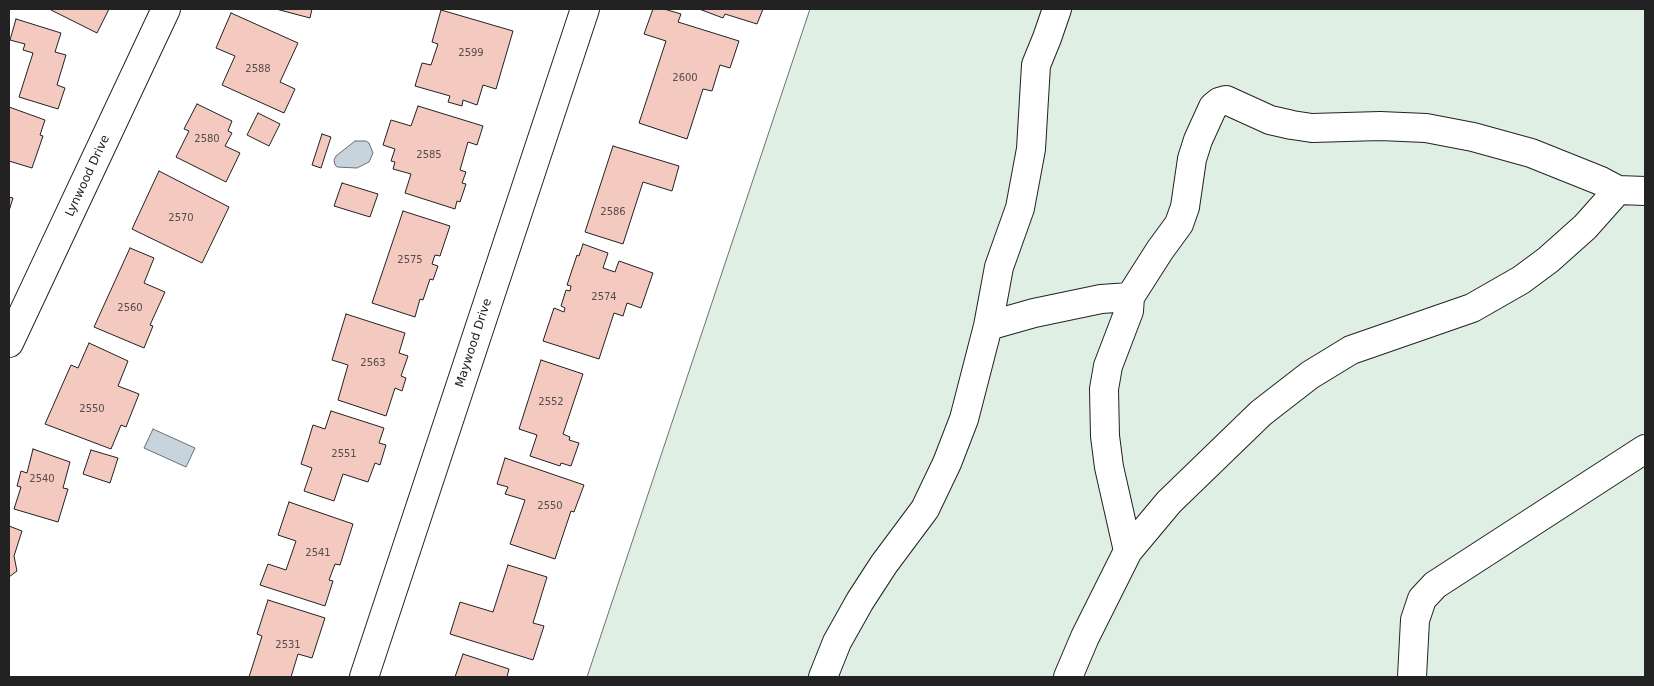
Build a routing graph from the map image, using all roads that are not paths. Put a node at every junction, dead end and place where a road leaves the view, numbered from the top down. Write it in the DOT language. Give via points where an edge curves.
graph roads {
  1 [pos="166,9"];
  2 [pos="584,9"];
  3 [pos="1057,9"];
  4 [pos="1618,190"];
  5 [pos="1645,191"];
  6 [pos="1130,297"];
  7 [pos="988,326"];
  8 [pos="9,343"];
  9 [pos="1645,449"];
  10 [pos="1128,551"];
  11 [pos="364,677"];
  12 [pos="824,677"];
  13 [pos="1068,677"];
  14 [pos="1412,677"];
  1 -- 8 [label="street, Lynwood Drive"];
  2 -- 11 [label="street, Maywood Drive"];
  3 -- 7 [label="street" via="1036,64 1031,149 1020,208 999,267"];
  4 -- 5 [label="street"];
  4 -- 6 [label="street" via="1531,153 1473,137 1426,128 1312,128 1270,120 1226,100 1213,107 1198,140 1179,224"];
  4 -- 10 [label="street" via="1585,227 1520,280 1472,308 1351,350 1310,375 1261,413 1169,502"];
  6 -- 7 [label="street" via="1101,299"];
  6 -- 10 [label="street" via="1104,389 1109,467"];
  7 -- 12 [label="street" via="964,420 947,463 925,508 860,601 837,642"];
  9 -- 14 [label="street" via="1434,585 1422,599 1415,620"];
  10 -- 13 [label="street"];
}
